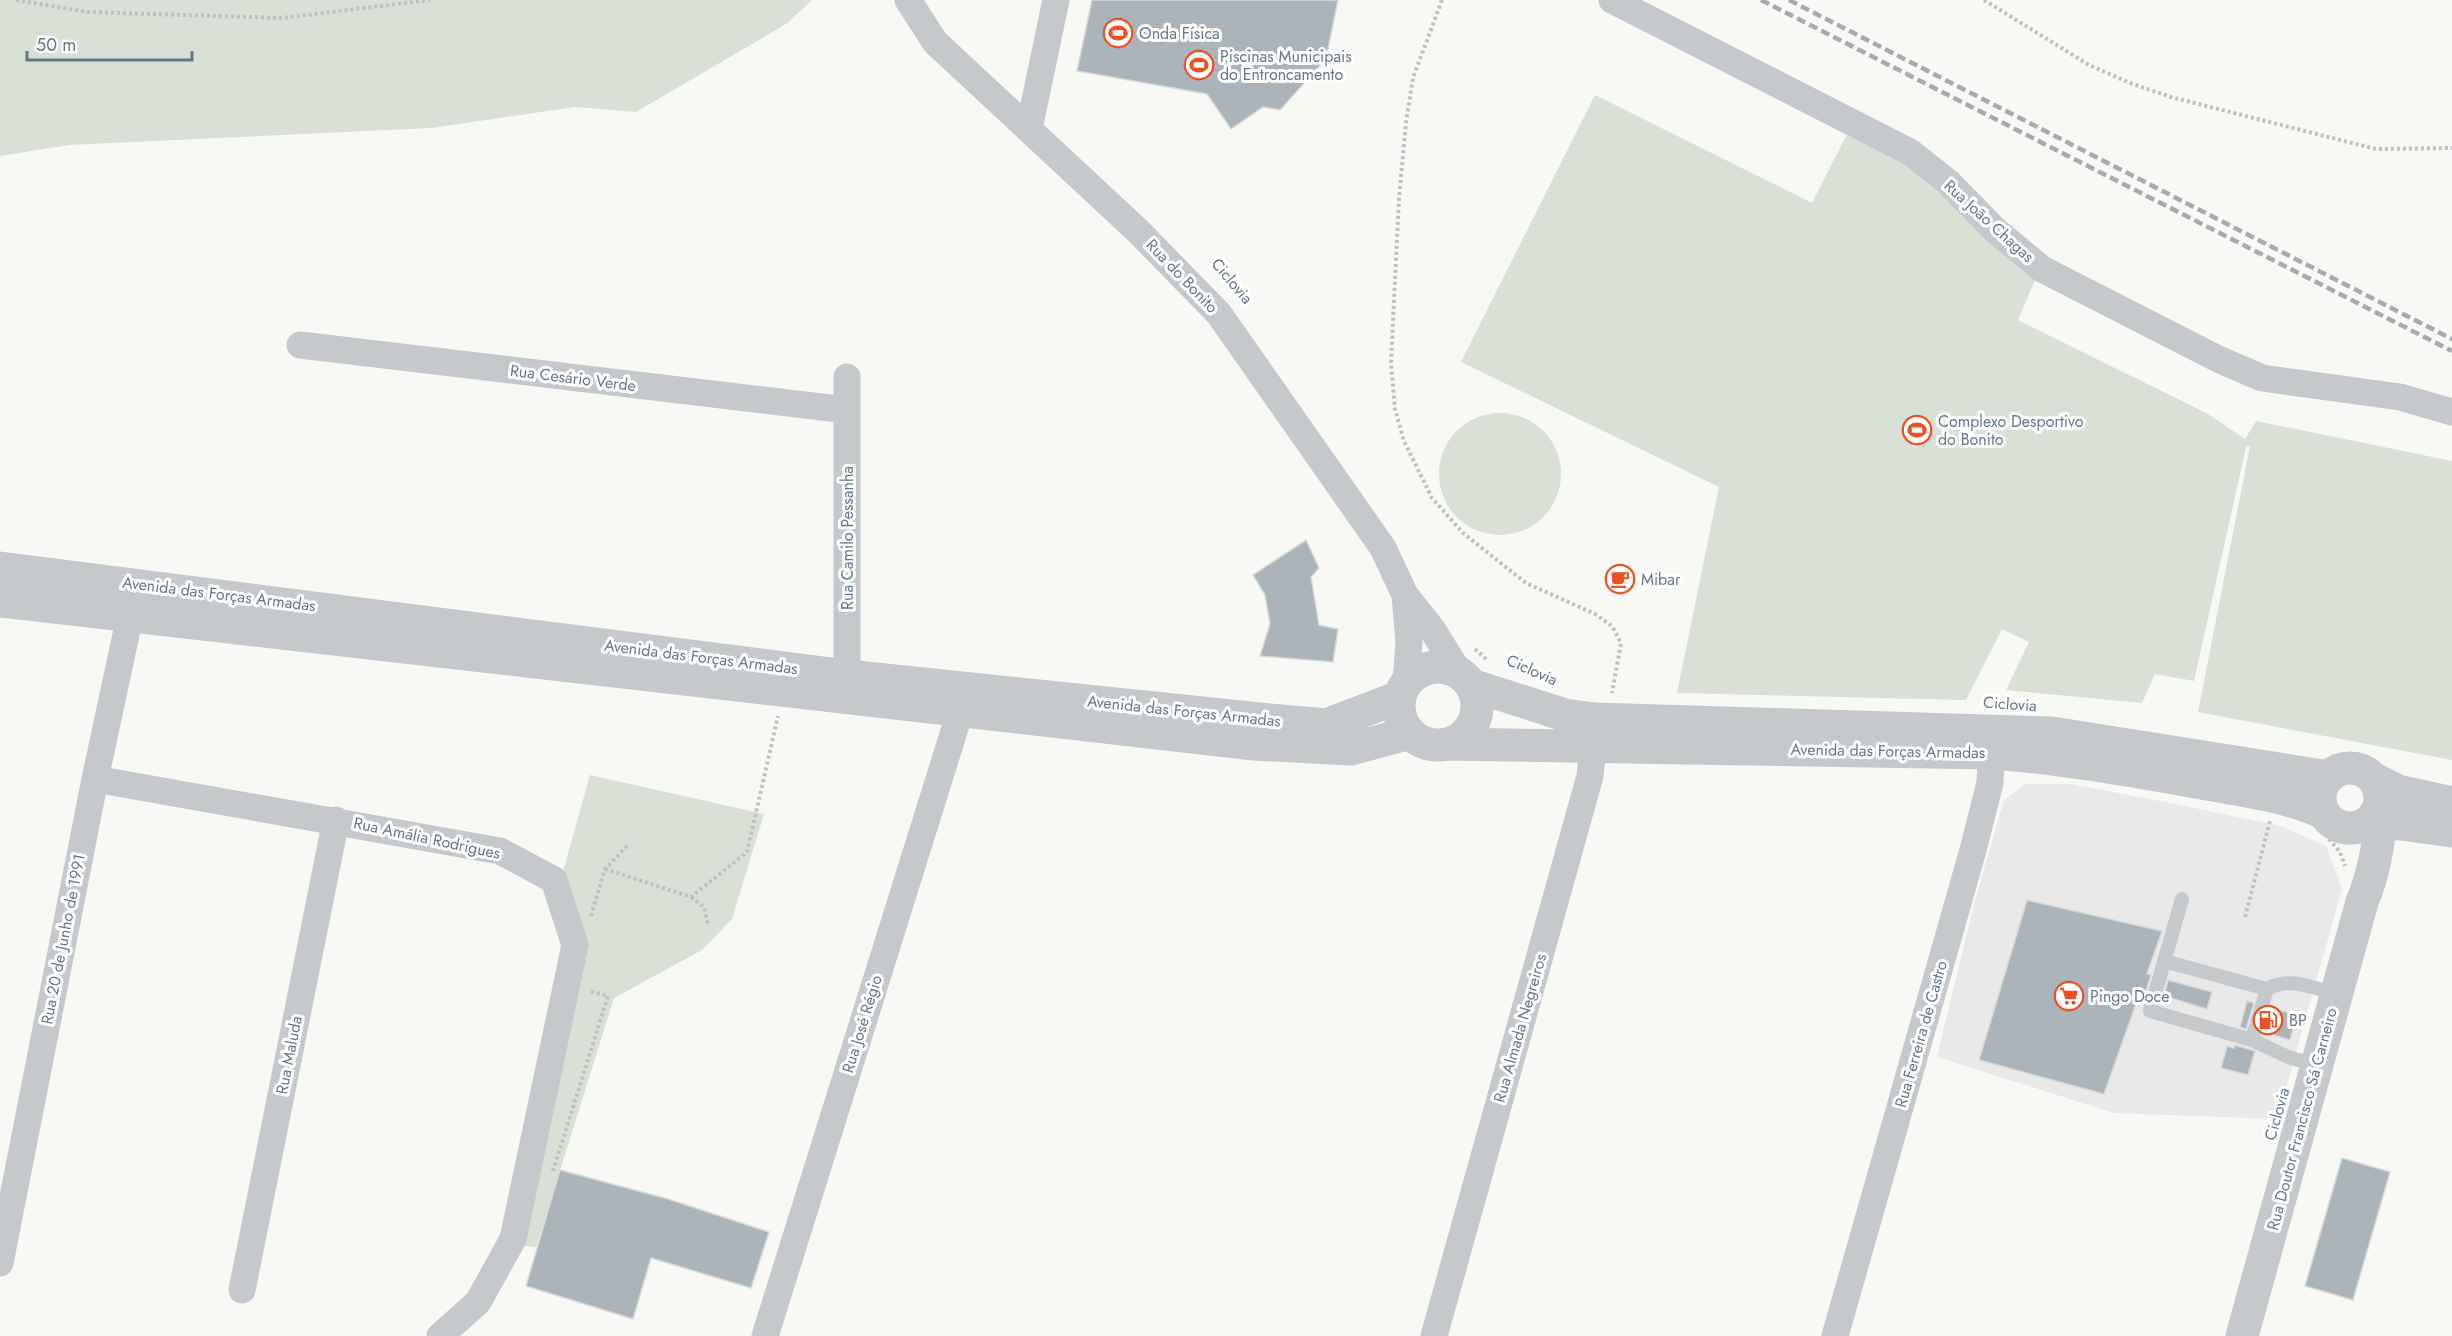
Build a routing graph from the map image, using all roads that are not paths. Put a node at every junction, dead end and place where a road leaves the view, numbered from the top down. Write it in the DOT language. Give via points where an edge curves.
graph roads {
  1 [pos="908,0"];
  2 [pos="1056,0"];
  3 [pos="1612,0"];
  4 [pos="1029,129"];
  5 [pos="300,345"];
  6 [pos="847,377"];
  7 [pos="847,410"];
  8 [pos="2452,412"];
  9 [pos="0,568"];
  10 [pos="1404,595"];
  11 [pos="0,601"];
  12 [pos="130,616"];
  13 [pos="1474,675"];
  14 [pos="847,688"];
  15 [pos="1403,690"];
  16 [pos="960,712"];
  17 [pos="1600,722"];
  18 [pos="1410,733"];
  19 [pos="1992,741"];
  20 [pos="1444,744"];
  21 [pos="2333,767"];
  22 [pos="95,778"];
  23 [pos="2373,798"];
  24 [pos="2452,803"];
  25 [pos="336,820"];
  26 [pos="2325,822"];
  27 [pos="2452,831"];
  28 [pos="2182,899"];
  29 [pos="2362,902"];
  30 [pos="2164,961"];
  31 [pos="2267,988"];
  32 [pos="2336,994"];
  33 [pos="2252,1040"];
  34 [pos="2316,1065"];
  35 [pos="0,1263"];
  36 [pos="242,1290"];
  37 [pos="440,1336"];
  38 [pos="765,1336"];
  39 [pos="1434,1336"];
  40 [pos="1835,1336"];
  41 [pos="2242,1336"];
  1 -- 4 [label="street, Rua do Bonito" via="936,42"];
  2 -- 4 [label="street"];
  3 -- 8 [label="street, Rua João Chagas" via="1910,152 2042,269 2218,359 2262,378 2400,397"];
  4 -- 10 [label="street, Rua do Bonito" via="1219,314 1383,548"];
  5 -- 7 [label="street, Rua Cesário Verde"];
  6 -- 7 [label="street, Rua Camilo Pessanha"];
  7 -- 14 [label="street, Rua Camilo Pessanha"];
  9 -- 14 [label="street, Avenida das Forças Armadas"];
  10 -- 13 [label="street, Rua do Bonito"];
  10 -- 15 [label="street, Rua do Bonito" via="1409,642"];
  11 -- 12 [label="street, Avenida das Forças Armadas"];
  12 -- 14 [label="street, Avenida das Forças Armadas" via="783,691"];
  12 -- 22 [label="street, Rua 20 de Junho de 1991"];
  13 -- 15 [label="street" via="1443,668 1425,669 1414,675"];
  13 -- 17 [label="street, Avenida das Forças Armadas" via="1565,715"];
  13 -- 20 [label="street" via="1474,722 1457,740"];
  14 -- 15 [label="street, Avenida das Forças Armadas" via="1326,725"];
  14 -- 16 [label="street, Avenida das Forças Armadas"];
  15 -- 18 [label="street" via="1403,722"];
  16 -- 18 [label="street, Avenida das Forças Armadas" via="1254,744 1351,749"];
  16 -- 38 [label="street, Rua José Régio"];
  17 -- 19 [label="street, Avenida das Forças Armadas"];
  17 -- 20 [label="street, Avenida das Forças Armadas"];
  17 -- 39 [label="street, Rua Almada Negreiros" via="1590,776"];
  18 -- 20 [label="street" via="1426,743"];
  19 -- 21 [label="street, Avenida das Forças Armadas" via="2073,736"];
  19 -- 26 [label="street, Avenida das Forças Armadas" via="2274,803 2292,800"];
  19 -- 40 [label="street, Rua Ferreira de Castro" via="1990,783 1973,850"];
  21 -- 23 [label="street, Avenida das Forças Armadas" via="2365,772"];
  21 -- 26 [label="street" via="2320,795"];
  22 -- 25 [label="street, Rua Amália Rodrigues"];
  22 -- 35 [label="street, Rua 20 de Junho de 1991"];
  23 -- 24 [label="street, Avenida das Forças Armadas" via="2398,791"];
  23 -- 26 [label="street, Avenida das Forças Armadas" via="2348,828"];
  23 -- 27 [label="street, Avenida das Forças Armadas" via="2401,824"];
  23 -- 29 [label="street" via="2373,876"];
  25 -- 36 [label="street, Rua Maluda"];
  25 -- 37 [label="street, Rua Amália Rodrigues" via="500,850 554,880 575,945 513,1239 478,1302"];
  26 -- 29 [label="street" via="2356,856 2362,874"];
  28 -- 30 [label="lane"];
  29 -- 32 [label="street, Rua Doutor Francisco Sá Carneiro"];
  30 -- 31 [label="lane"];
  30 -- 33 [label="lane" via="2150,1011"];
  31 -- 32 [label="lane" via="2288,981"];
  31 -- 33 [label="lane"];
  32 -- 34 [label="street, Rua Doutor Francisco Sá Carneiro"];
  33 -- 34 [label="lane"];
  34 -- 41 [label="street, Rua Doutor Francisco Sá Carneiro"];
}
